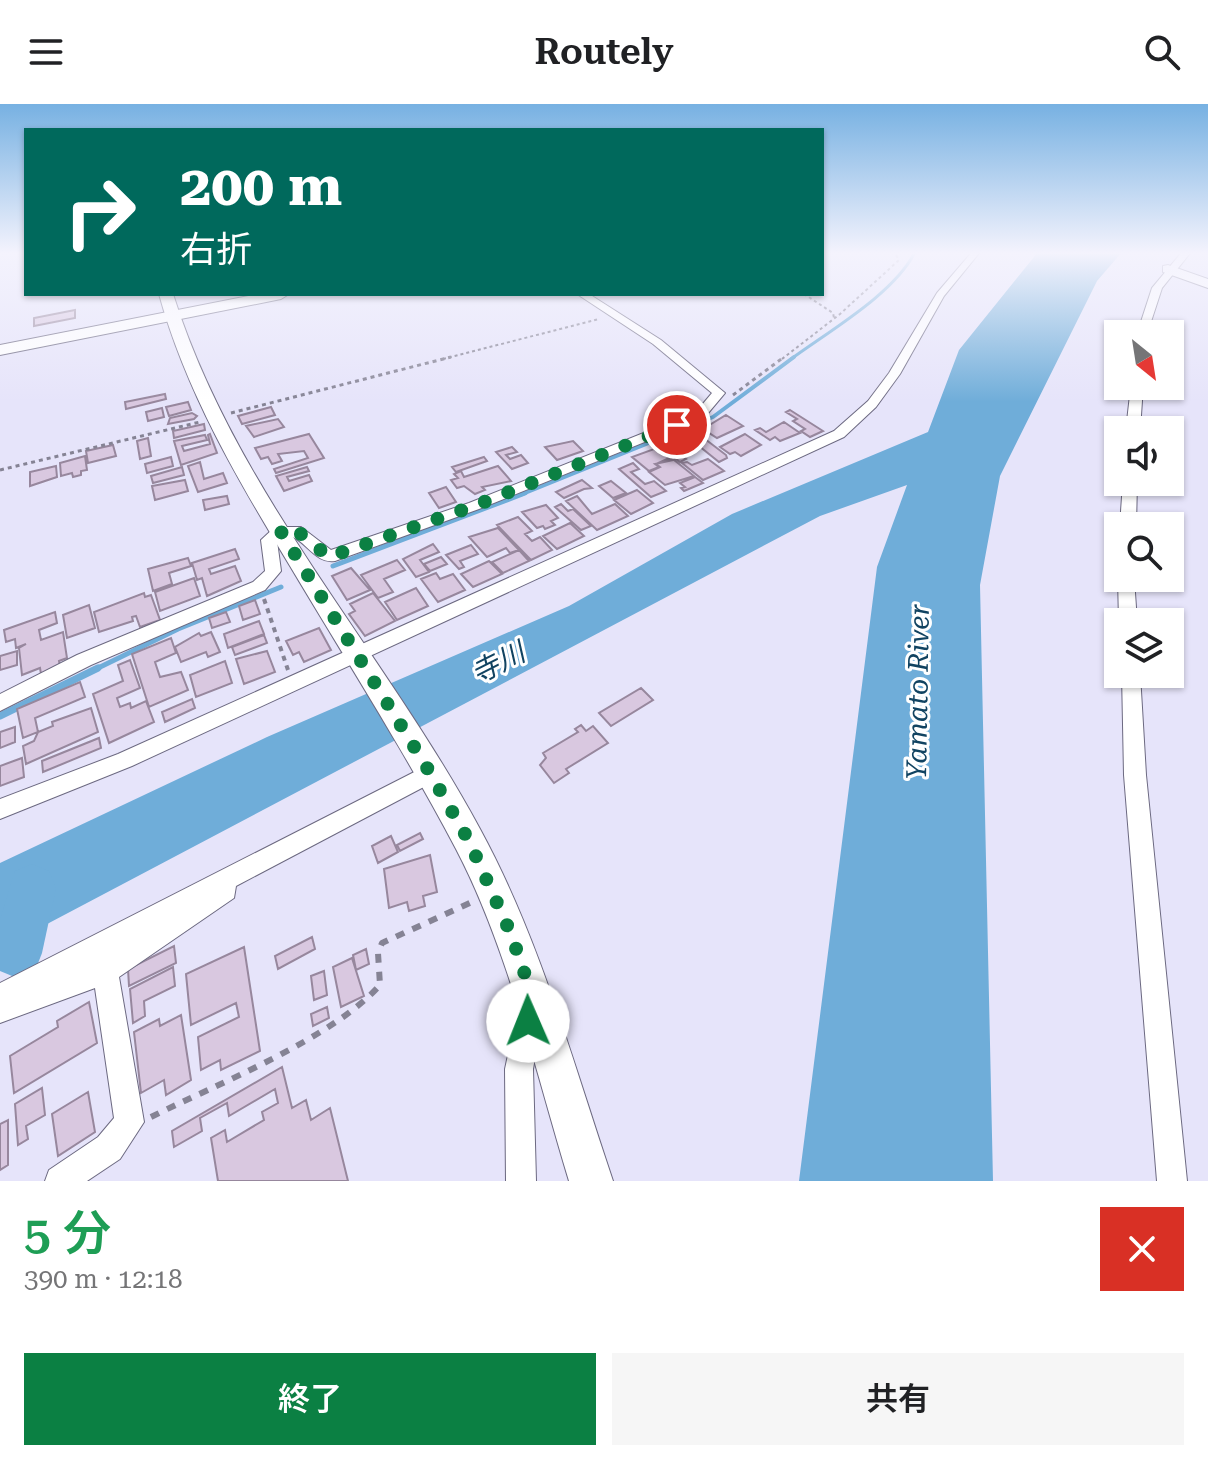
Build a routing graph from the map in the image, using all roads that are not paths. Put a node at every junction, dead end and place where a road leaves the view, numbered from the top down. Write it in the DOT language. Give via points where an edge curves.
graph roads {
  1 [pos="168,302"];
  2 [pos="239,302"];
  3 [pos="594,302"];
  4 [pos="936,302"];
  5 [pos="170,316"];
  6 [pos="0,350"];
  7 [pos="280,530"];
  8 [pos="357,656"];
  9 [pos="1132,688"];
  10 [pos="0,703"];
  11 [pos="428,769"];
  12 [pos="0,809"];
  13 [pos="237,875"];
  14 [pos="105,971"];
  15 [pos="0,997"];
  16 [pos="533,998"];
  17 [pos="0,1010"];
  18 [pos="65,1179"];
  19 [pos="521,1181"];
  20 [pos="591,1181"];
  21 [pos="1172,1181"];
  1 -- 5 [label="street"];
  2 -- 5 [label="main road"];
  3 -- 7 [label="street" via="657,342 719,393 701,415 340,554 329,557 296,530"];
  4 -- 8 [label="street" via="872,404 839,434"];
  5 -- 6 [label="main road"];
  5 -- 7 [label="street" via="244,473"];
  7 -- 8 [label="street"];
  7 -- 10 [label="street" via="269,540 275,571 259,586 84,660"];
  8 -- 11 [label="street"];
  8 -- 12 [label="street" via="125,760"];
  9 -- 21 [label="street"];
  11 -- 13 [label="street"];
  11 -- 16 [label="street" via="469,841"];
  13 -- 14 [label="street" via="223,894"];
  13 -- 15 [label="street"];
  14 -- 17 [label="street"];
  14 -- 18 [label="street" via="129,1122 109,1148"];
  16 -- 19 [label="street" via="519,1069"];
  16 -- 20 [label="street"];
}
